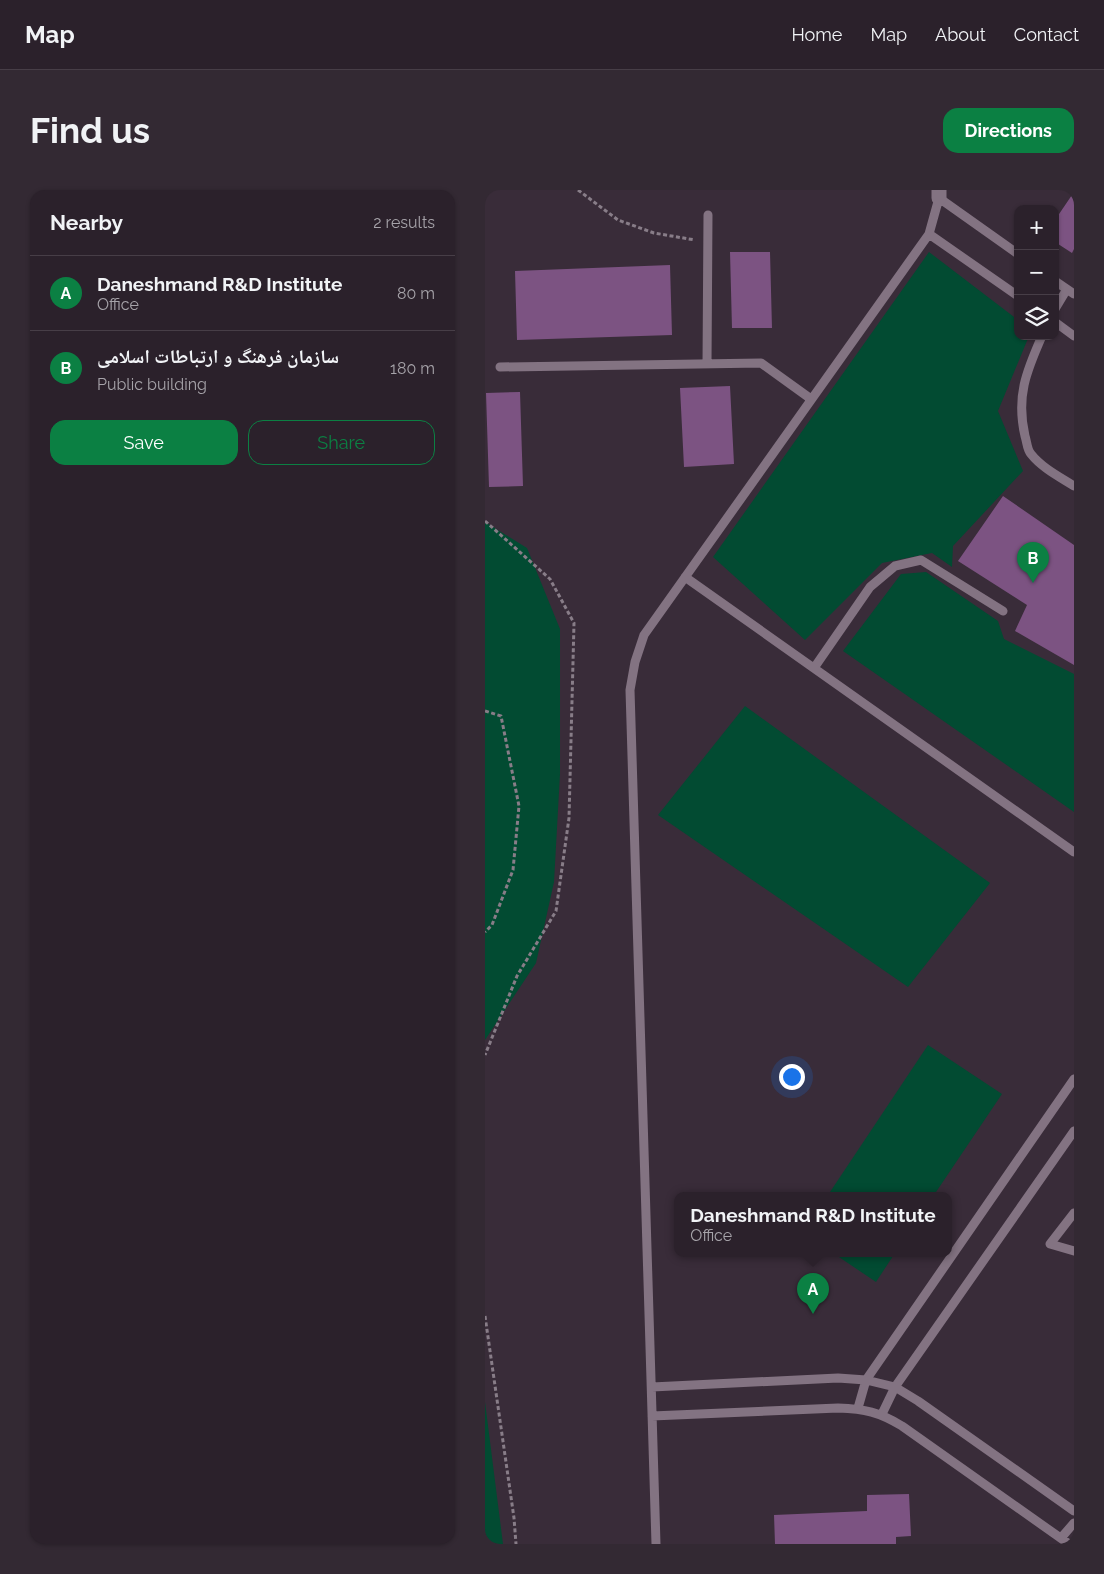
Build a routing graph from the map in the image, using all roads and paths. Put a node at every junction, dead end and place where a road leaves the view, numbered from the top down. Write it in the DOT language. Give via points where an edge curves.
graph roads {
  1 [pos="579,190"];
  2 [pos="939,194"];
  3 [pos="708,215"];
  4 [pos="929,234"];
  5 [pos="708,242"];
  6 [pos="1014,251"];
  7 [pos="1059,284"];
  8 [pos="1071,292"];
  9 [pos="1017,295"];
  10 [pos="1059,305"];
  11 [pos="1059,325"];
  12 [pos="1074,336"];
  13 [pos="1039,340"];
  14 [pos="707,364"];
  15 [pos="501,367"];
  16 [pos="811,399"];
  17 [pos="1074,486"];
  18 [pos="485,521"];
  19 [pos="685,576"];
  20 [pos="1003,611"];
  21 [pos="814,668"];
  22 [pos="485,711"];
  23 [pos="1074,852"];
  24 [pos="485,932"];
  25 [pos="485,1056"];
  26 [pos="1074,1079"];
  27 [pos="1074,1131"];
  28 [pos="1074,1213"];
  29 [pos="1074,1251"];
  30 [pos="952,1256"];
  31 [pos="951,1257"];
  32 [pos="485,1316"];
  33 [pos="866,1380"];
  34 [pos="652,1387"];
  35 [pos="895,1387"];
  36 [pos="858,1408"];
  37 [pos="882,1414"];
  38 [pos="653,1416"];
  39 [pos="1074,1511"];
  40 [pos="1074,1523"];
  41 [pos="1065,1541"];
  42 [pos="517,1544"];
  43 [pos="656,1544"];
  1 -- 5 [label="path" via="618,220 654,233"];
  2 -- 4 [label="lane"];
  2 -- 6 [label="lane"];
  3 -- 5 [label="lane"];
  4 -- 9 [label="lane"];
  4 -- 16 [label="lane"];
  5 -- 14 [label="lane"];
  7 -- 8 [label="lane"];
  8 -- 10 [label="lane"];
  11 -- 12 [label="lane"];
  13 -- 17 [label="lane" via="1021,395 1022,424 1029,453"];
  14 -- 15 [label="lane"];
  14 -- 16 [label="lane" via="761,363"];
  16 -- 19 [label="lane"];
  18 -- 25 [label="path" via="550,579 574,623 569,818 556,912 517,976"];
  19 -- 21 [label="lane"];
  19 -- 34 [label="lane" via="644,634 631,690"];
  20 -- 21 [label="lane" via="921,560 895,566 870,587"];
  21 -- 23 [label="lane"];
  22 -- 24 [label="path" via="501,716 519,806 513,870 492,925"];
  26 -- 30 [label="lane"];
  27 -- 35 [label="lane"];
  28 -- 29 [label="lane" via="1050,1244"];
  31 -- 33 [label="lane"];
  32 -- 42 [label="path"];
  33 -- 34 [label="lane" via="838,1378"];
  33 -- 35 [label="lane"];
  33 -- 36 [label="lane"];
  34 -- 38 [label="lane"];
  35 -- 37 [label="lane"];
  35 -- 39 [label="lane"];
  36 -- 37 [label="lane"];
  36 -- 38 [label="lane"];
  37 -- 41 [label="lane"];
  38 -- 43 [label="lane"];
  40 -- 41 [label="lane"];
}
